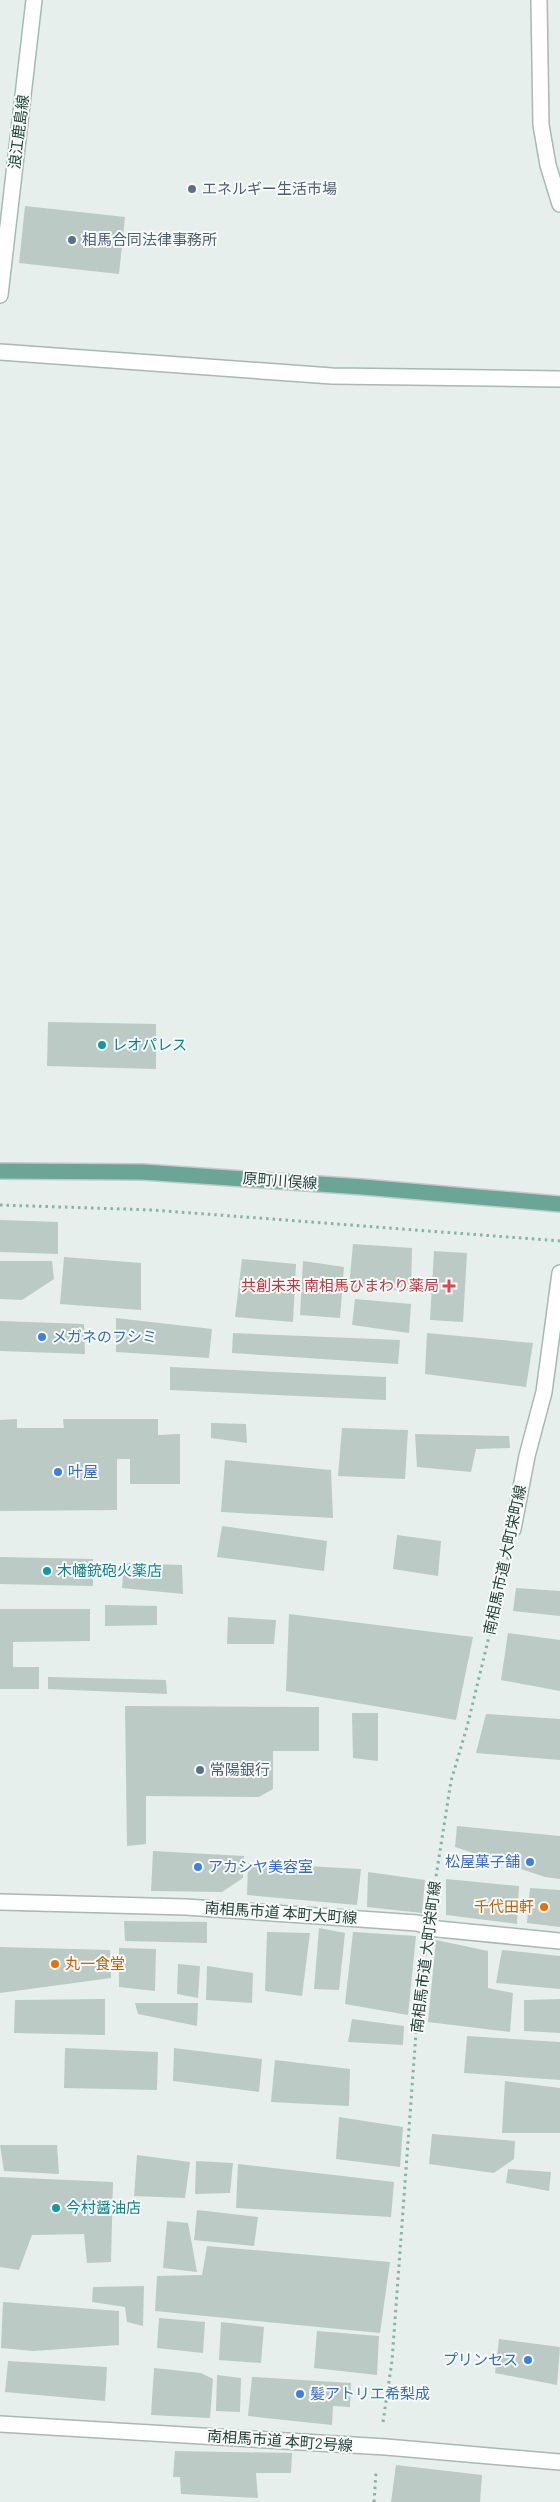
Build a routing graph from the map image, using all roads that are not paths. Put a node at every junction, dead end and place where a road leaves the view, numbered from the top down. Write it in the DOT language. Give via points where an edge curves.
graph roads {
  1 [pos="34,0"];
  2 [pos="539,0"];
  3 [pos="560,204"];
  4 [pos="0,295"];
  5 [pos="0,352"];
  6 [pos="560,379"];
  7 [pos="0,1171"];
  8 [pos="560,1204"];
  9 [pos="560,1273"];
  10 [pos="513,1529"];
  11 [pos="0,1902"];
  12 [pos="560,1942"];
  13 [pos="0,2424"];
  14 [pos="560,2462"];
  1 -- 4 [label="street, 浪江鹿島線"];
  2 -- 3 [label="street" via="541,125 548,165"];
  5 -- 6 [label="street" via="332,376"];
  7 -- 8 [label="main road, 原町川俣線" via="142,1172"];
  9 -- 10 [label="street, 南相馬市道 大町栄町線" via="544,1392"];
  11 -- 12 [label="street, 南相馬市道 本町大町線" via="186,1907 417,1923 438,1929"];
  13 -- 14 [label="street, 南相馬市道 本町2号線" via="379,2447"];
}
